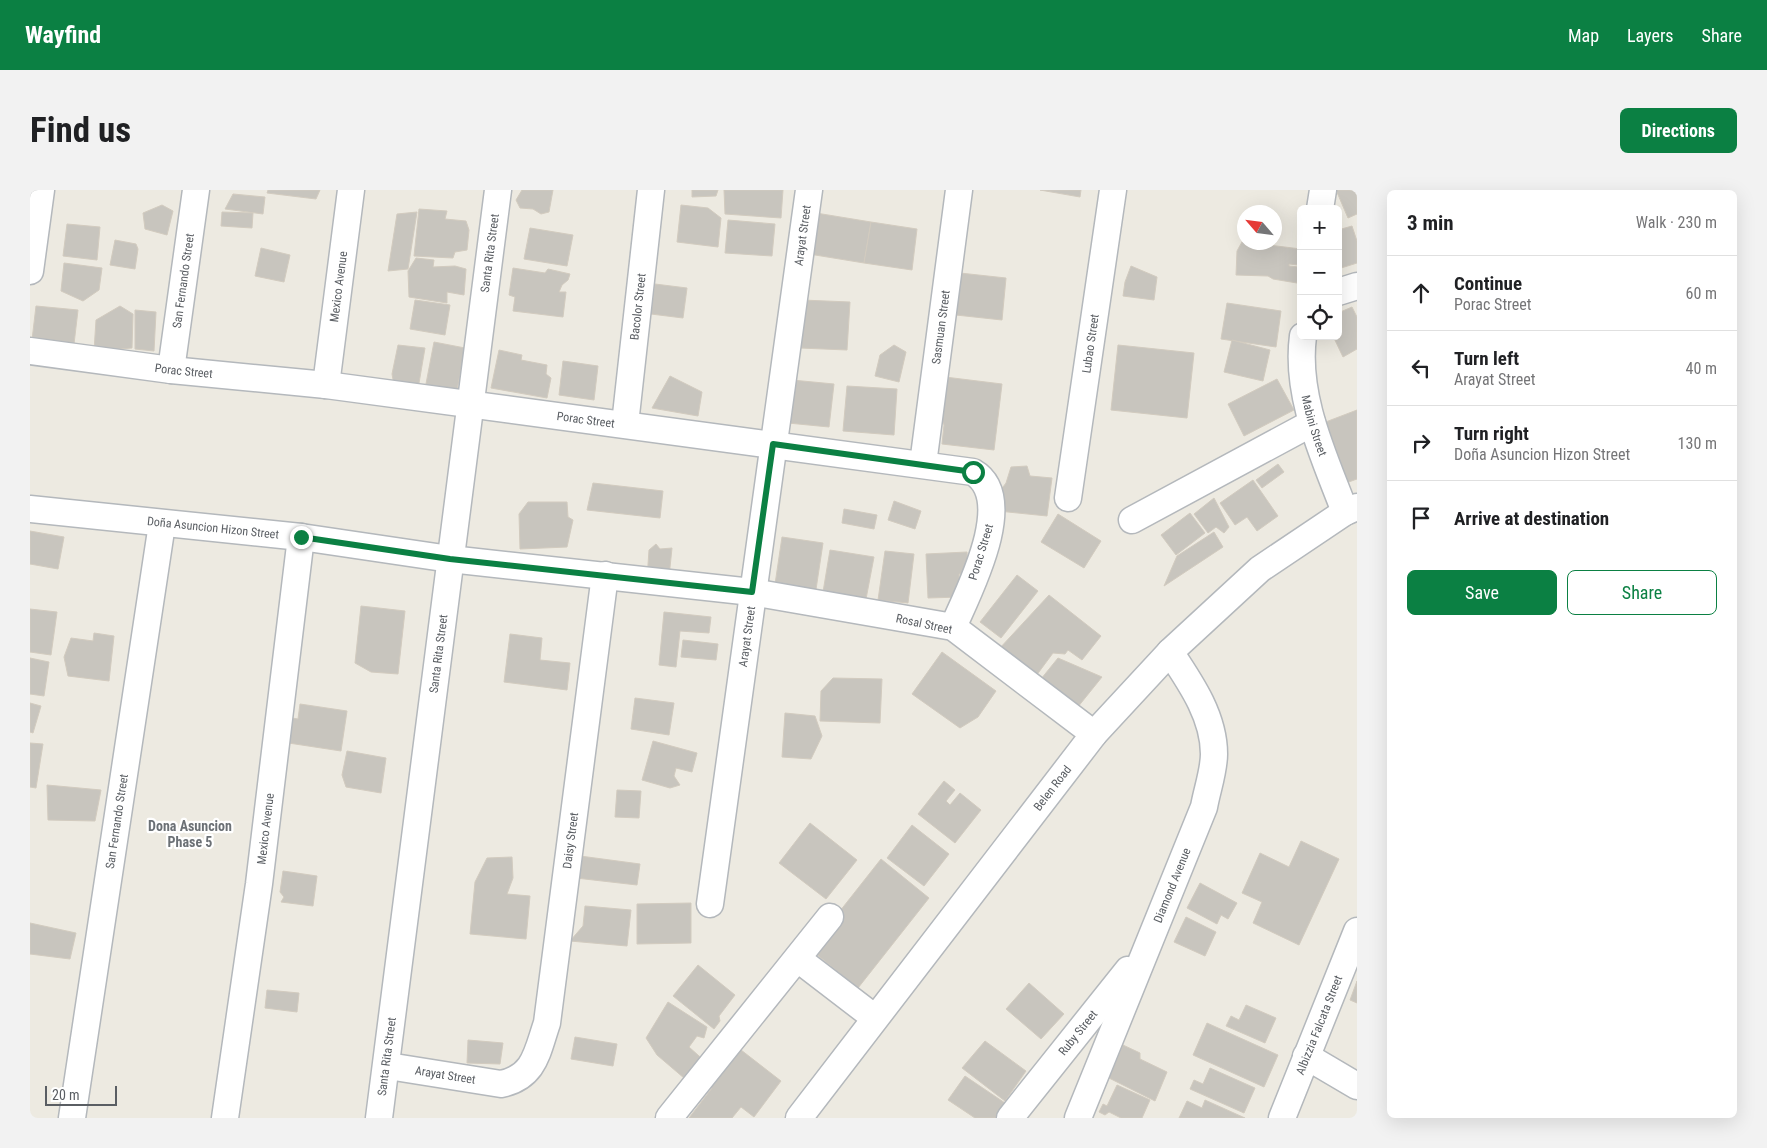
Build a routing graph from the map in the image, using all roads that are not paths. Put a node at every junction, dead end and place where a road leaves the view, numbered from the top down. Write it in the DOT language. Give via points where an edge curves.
graph roads {
  1 [pos="41,190"];
  2 [pos="196,190"];
  3 [pos="351,190"];
  4 [pos="498,190"];
  5 [pos="651,190"];
  6 [pos="809,190"];
  7 [pos="959,190"];
  8 [pos="1113,190"];
  9 [pos="1323,190"];
  10 [pos="1321,205"];
  11 [pos="30,271"];
  12 [pos="1357,286"];
  13 [pos="1342,291"];
  14 [pos="1303,340"];
  15 [pos="30,351"];
  16 [pos="171,370"];
  17 [pos="326,385"];
  18 [pos="471,404"];
  19 [pos="1312,423"];
  20 [pos="625,424"];
  21 [pos="773,444"];
  22 [pos="923,464"];
  23 [pos="1068,498"];
  24 [pos="30,508"];
  25 [pos="1351,510"];
  26 [pos="1132,520"];
  27 [pos="162,524"];
  28 [pos="301,537"];
  29 [pos="450,559"];
  30 [pos="605,575"];
  31 [pos="752,592"];
  32 [pos="953,627"];
  33 [pos="1170,652"];
  34 [pos="1094,734"];
  35 [pos="710,904"];
  36 [pos="830,917"];
  37 [pos="1357,931"];
  38 [pos="1146,948"];
  39 [pos="798,960"];
  40 [pos="875,1018"];
  41 [pos="1306,1056"];
  42 [pos="388,1066"];
  43 [pos="501,1084"];
  44 [pos="1357,1086"];
  45 [pos="72,1118"];
  46 [pos="225,1118"];
  47 [pos="379,1118"];
  48 [pos="669,1118"];
  49 [pos="799,1118"];
  50 [pos="1010,1118"];
  51 [pos="1078,1118"];
  52 [pos="1282,1118"];
  1 -- 11 [label="street"];
  2 -- 16 [label="street, San Fernando Street"];
  3 -- 17 [label="street, Mexico Avenue"];
  4 -- 18 [label="street, Santa Rita Street"];
  5 -- 20 [label="street, Bacolor Street"];
  6 -- 21 [label="street, Arayat Street"];
  7 -- 22 [label="street, Sasmuan Street"];
  8 -- 23 [label="street, Lubao Street"];
  9 -- 10 [label="street"];
  12 -- 13 [label="street"];
  14 -- 19 [label="street, Mabini Street" via="1301,375"];
  15 -- 16 [label="street, Porac Street"];
  16 -- 17 [label="street, Porac Street"];
  17 -- 18 [label="street, Porac Street"];
  18 -- 20 [label="street, Porac Street"];
  18 -- 29 [label="street, Santa Rita Street"];
  19 -- 25 [label="street, Mabini Street"];
  19 -- 26 [label="street"];
  20 -- 21 [label="street, Porac Street"];
  21 -- 22 [label="street, Porac Street"];
  21 -- 31 [label="street, Arayat Street"];
  22 -- 32 [label="street, Porac Street" via="973,472 982,477 992,501 991,526 975,576"];
  24 -- 27 [label="street, Doña Asuncion Hizon Street"];
  25 -- 33 [label="street, Belen Road" via="1260,569"];
  27 -- 28 [label="street, Doña Asuncion Hizon Street"];
  27 -- 45 [label="street, San Fernando Street"];
  28 -- 29 [label="street, Doña Asuncion Hizon Street"];
  28 -- 46 [label="street, Mexico Avenue" via="260,884"];
  29 -- 30 [label="street, Doña Asuncion Hizon Street"];
  29 -- 42 [label="street, Santa Rita Street"];
  30 -- 31 [label="street, Doña Asuncion Hizon Street"];
  30 -- 43 [label="street, Daisy Street" via="547,1023 533,1062 524,1076"];
  31 -- 32 [label="street, Rosal Street"];
  31 -- 35 [label="street, Arayat Street"];
  32 -- 34 [label="street, Rosal Street"];
  33 -- 34 [label="street, Belen Road"];
  33 -- 38 [label="street, Diamond Avenue" via="1205,713 1214,754 1204,807"];
  34 -- 40 [label="street, Belen Road"];
  36 -- 39 [label="street"];
  37 -- 41 [label="street, Albizzia Falcata Street"];
  38 -- 50 [label="street, Ruby Street"];
  38 -- 51 [label="street, Diamond Avenue"];
  39 -- 40 [label="street"];
  39 -- 48 [label="street"];
  40 -- 49 [label="street, Belen Road"];
  41 -- 44 [label="street"];
  41 -- 52 [label="street, Albizzia Falcata Street"];
  42 -- 43 [label="street, Arayat Street"];
  42 -- 47 [label="street, Santa Rita Street"];
}
